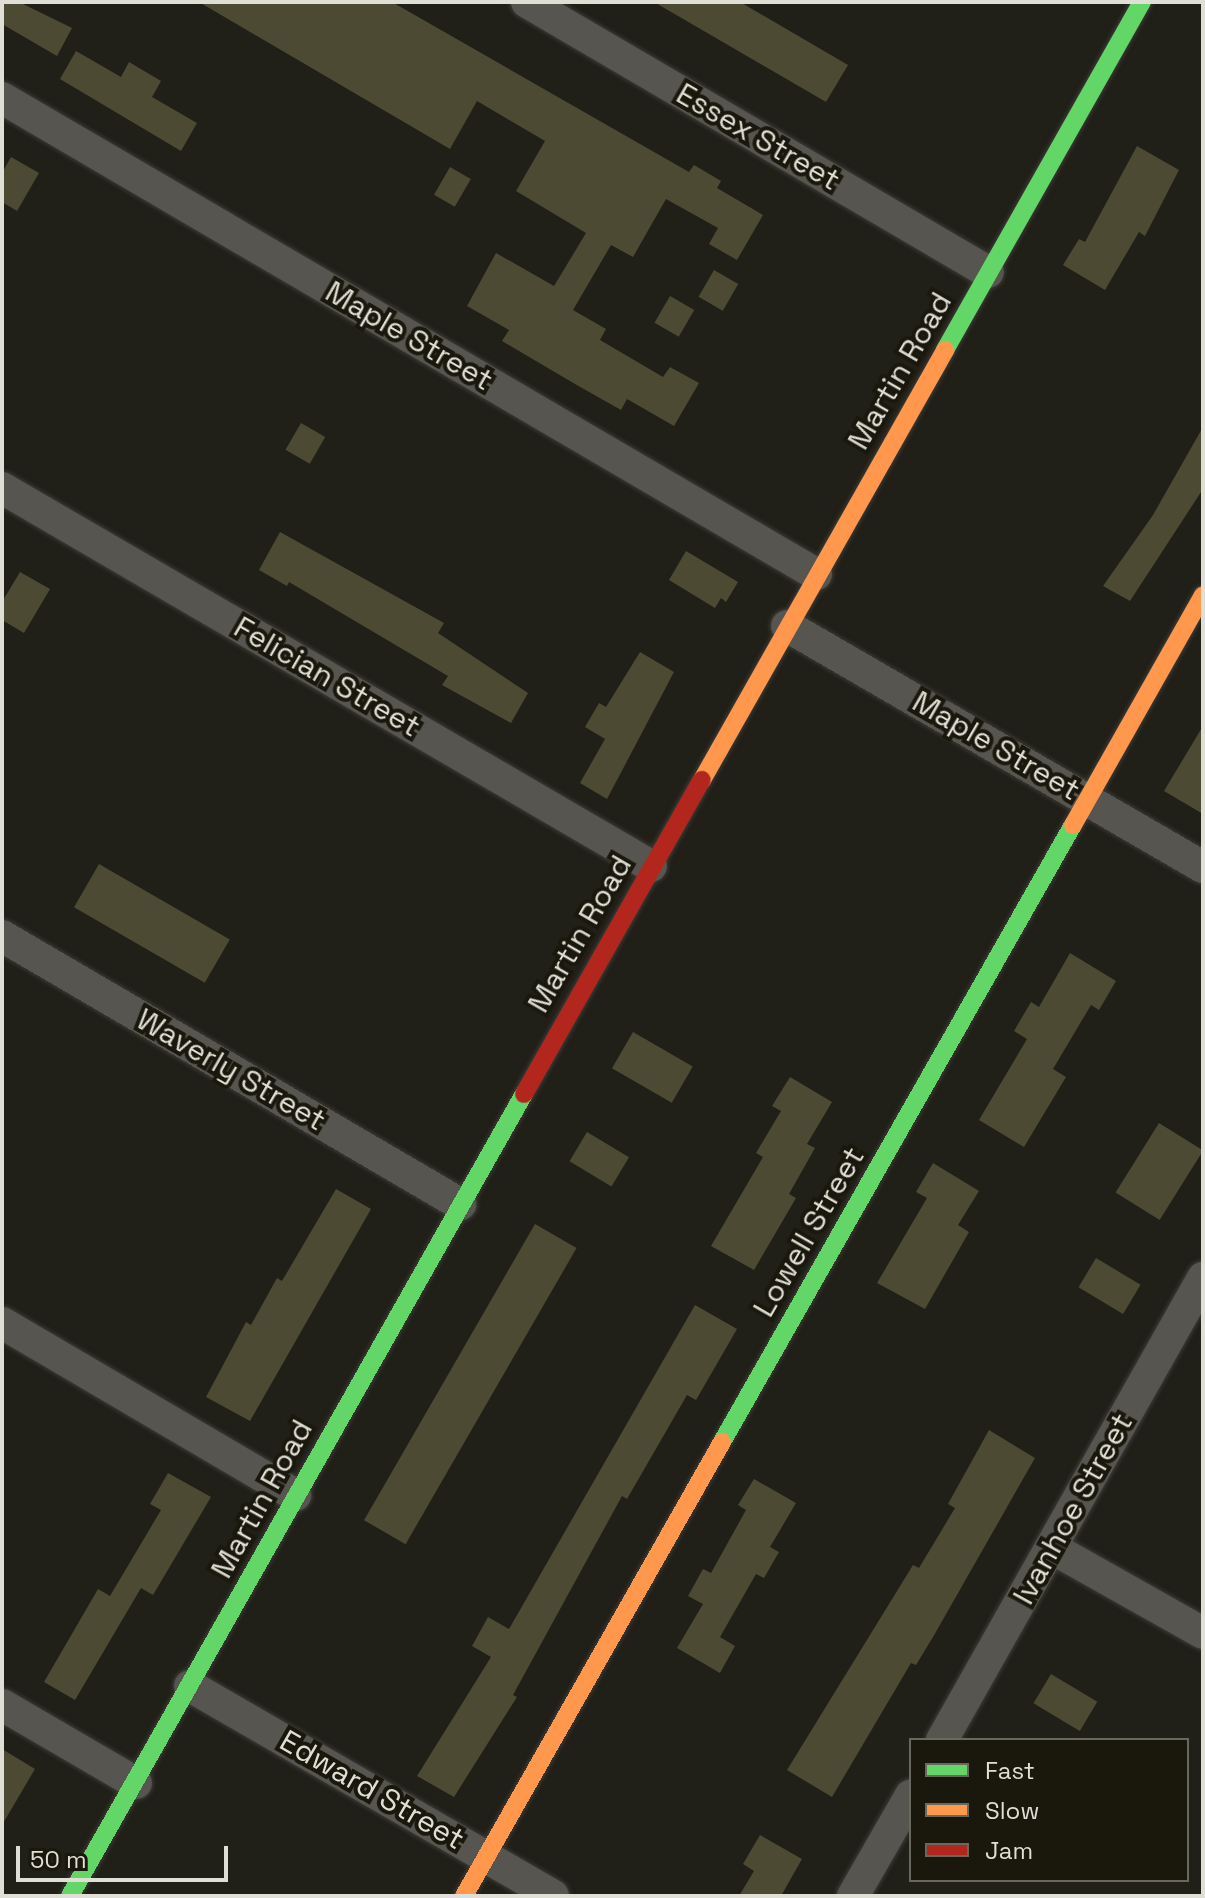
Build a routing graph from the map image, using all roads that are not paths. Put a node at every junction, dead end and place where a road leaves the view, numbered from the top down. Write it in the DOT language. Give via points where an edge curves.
graph roads {
  1 [pos="527,2"];
  2 [pos="1142,2"];
  3 [pos="2,98"];
  4 [pos="988,272"];
  5 [pos="2,488"];
  6 [pos="816,574"];
  7 [pos="1203,595"];
  8 [pos="787,626"];
  9 [pos="1087,799"];
  10 [pos="651,866"];
  11 [pos="1203,867"];
  12 [pos="2,936"];
  13 [pos="460,1204"];
  14 [pos="1203,1278"];
  15 [pos="2,1323"];
  16 [pos="295,1495"];
  17 [pos="1052,1548"];
  18 [pos="1203,1633"];
  19 [pos="190,1686"];
  20 [pos="2,1705"];
  21 [pos="943,1738"];
  22 [pos="136,1783"];
  23 [pos="909,1798"];
  24 [pos="487,1856"];
  25 [pos="70,1896"];
  26 [pos="464,1896"];
  27 [pos="553,1896"];
  28 [pos="853,1896"];
  1 -- 4 [label="street, Essex Street"];
  2 -- 4 [label="street, Martin Road"];
  3 -- 6 [label="street, Maple Street"];
  4 -- 6 [label="street, Martin Road"];
  5 -- 10 [label="street, Felician Street"];
  6 -- 8 [label="street, Martin Road"];
  7 -- 9 [label="street, Lowell Street"];
  8 -- 9 [label="street, Maple Street"];
  8 -- 10 [label="street, Martin Road"];
  9 -- 11 [label="street, Maple Street"];
  9 -- 24 [label="street, Lowell Street"];
  10 -- 13 [label="street, Martin Road"];
  12 -- 13 [label="street, Waverly Street"];
  13 -- 16 [label="street, Martin Road"];
  14 -- 17 [label="street, Ivanhoe Street"];
  15 -- 16 [label="street"];
  16 -- 19 [label="street, Martin Road"];
  17 -- 18 [label="street"];
  17 -- 21 [label="street, Ivanhoe Street"];
  19 -- 22 [label="street, Martin Road"];
  19 -- 24 [label="street, Edward Street"];
  20 -- 22 [label="street"];
  22 -- 25 [label="street, Martin Road"];
  23 -- 28 [label="street"];
  24 -- 26 [label="street, Lowell Street"];
  24 -- 27 [label="street, Edward Street"];
}
